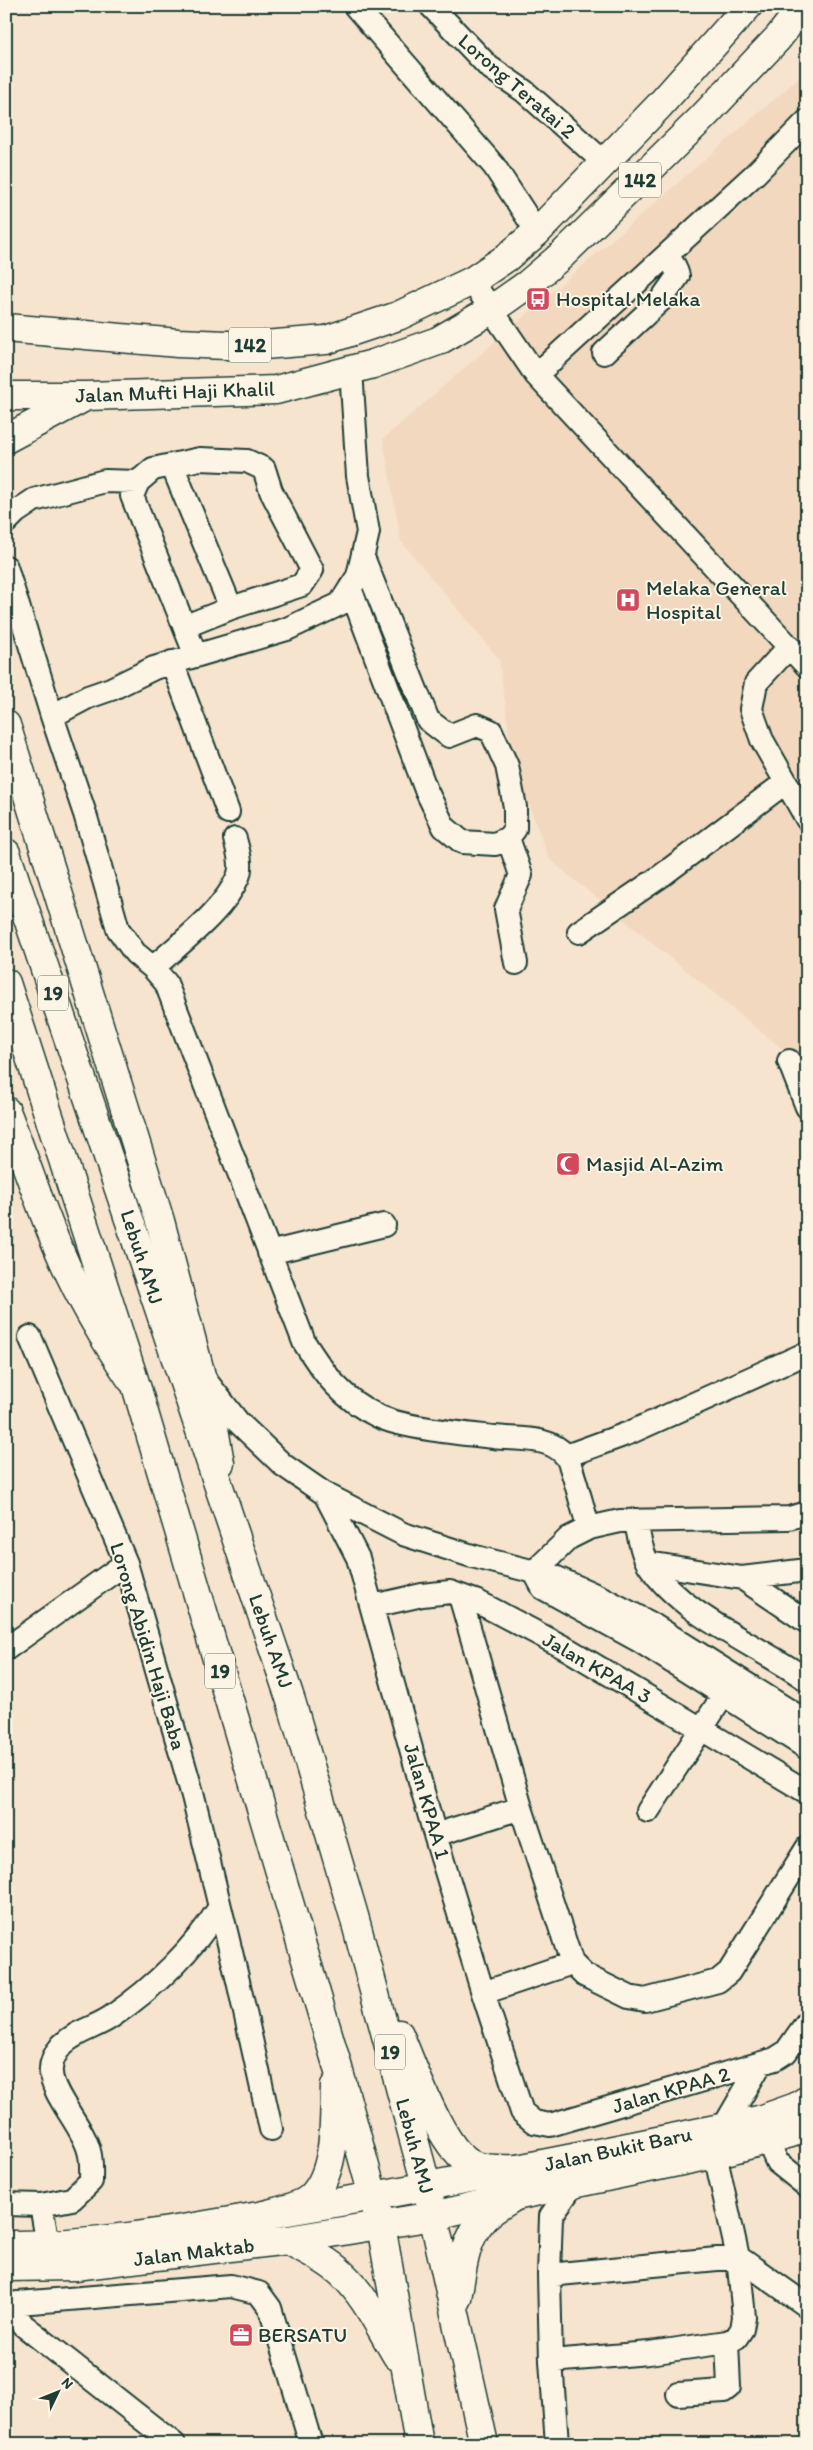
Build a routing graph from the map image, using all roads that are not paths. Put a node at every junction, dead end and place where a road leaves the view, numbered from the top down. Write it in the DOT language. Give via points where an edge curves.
graph roads {
  1 [pos="355,6"];
  2 [pos="432,6"];
  3 [pos="748,6"];
  4 [pos="803,6"];
  5 [pos="807,121"];
  6 [pos="606,164"];
  7 [pos="537,232"];
  8 [pos="666,255"];
  9 [pos="472,281"];
  10 [pos="492,310"];
  11 [pos="10,327"];
  12 [pos="604,353"];
  13 [pos="351,370"];
  14 [pos="536,375"];
  15 [pos="6,396"];
  16 [pos="86,396"];
  17 [pos="6,439"];
  18 [pos="172,465"];
  19 [pos="138,482"];
  20 [pos="6,522"];
  21 [pos="363,557"];
  22 [pos="6,567"];
  23 [pos="350,588"];
  24 [pos="231,608"];
  25 [pos="186,626"];
  26 [pos="789,647"];
  27 [pos="196,656"];
  28 [pos="172,662"];
  29 [pos="807,666"];
  30 [pos="52,716"];
  31 [pos="6,725"];
  32 [pos="786,782"];
  33 [pos="228,812"];
  34 [pos="807,819"];
  35 [pos="508,838"];
  36 [pos="235,839"];
  37 [pos="6,853"];
  38 [pos="579,932"];
  39 [pos="516,964"];
  40 [pos="153,968"];
  41 [pos="6,983"];
  42 [pos="789,1061"];
  43 [pos="807,1107"];
  44 [pos="6,1111"];
  45 [pos="384,1225"];
  46 [pos="269,1253"];
  47 [pos="30,1337"];
  48 [pos="807,1352"];
  49 [pos="201,1374"];
  50 [pos="137,1389"];
  51 [pos="566,1456"];
  52 [pos="325,1494"];
  53 [pos="807,1513"];
  54 [pos="635,1520"];
  55 [pos="231,1522"];
  56 [pos="589,1528"];
  57 [pos="126,1563"];
  58 [pos="648,1563"];
  59 [pos="807,1570"];
  60 [pos="534,1572"];
  61 [pos="742,1578"];
  62 [pos="460,1596"];
  63 [pos="373,1606"];
  64 [pos="807,1622"];
  65 [pos="6,1649"];
  66 [pos="807,1680"];
  67 [pos="729,1686"];
  68 [pos="807,1722"];
  69 [pos="700,1730"];
  70 [pos="807,1748"];
  71 [pos="807,1792"];
  72 [pos="521,1808"];
  73 [pos="648,1811"];
  74 [pos="435,1835"];
  75 [pos="807,1848"];
  76 [pos="220,1907"];
  77 [pos="354,1916"];
  78 [pos="572,1963"];
  79 [pos="483,1993"];
  80 [pos="807,2022"];
  81 [pos="336,2061"];
  82 [pos="761,2063"];
  83 [pos="807,2100"];
  84 [pos="522,2112"];
  85 [pos="807,2127"];
  86 [pos="723,2128"];
  87 [pos="271,2129"];
  88 [pos="762,2130"];
  89 [pos="715,2154"];
  90 [pos="521,2169"];
  91 [pos="574,2183"];
  92 [pos="807,2186"];
  93 [pos="427,2188"];
  94 [pos="515,2196"];
  95 [pos="374,2197"];
  96 [pos="6,2204"];
  97 [pos="41,2205"];
  98 [pos="260,2216"];
  99 [pos="434,2216"];
  100 [pos="381,2224"];
  101 [pos="288,2240"];
  102 [pos="6,2245"];
  103 [pos="48,2245"];
  104 [pos="738,2256"];
  105 [pos="6,2267"];
  106 [pos="549,2275"];
  107 [pos="11,2304"];
  108 [pos="807,2306"];
  109 [pos="455,2310"];
  110 [pos="727,2342"];
  111 [pos="551,2361"];
  112 [pos="406,2370"];
  113 [pos="678,2394"];
  114 [pos="174,2444"];
  115 [pos="311,2444"];
  116 [pos="419,2444"];
  117 [pos="484,2444"];
  118 [pos="557,2444"];
  1 -- 7 [label="street" via="494,166"];
  2 -- 6 [label="street, Lorong Teratai 2" via="489,67 524,91"];
  3 -- 6 [label="main road, Jalan Mufti Haji Khalil / 142"];
  4 -- 10 [label="main road, Jalan Mufti Haji Khalil / 142" via="765,51 629,190 562,255"];
  5 -- 8 [label="street"];
  6 -- 7 [label="main road, Jalan Mufti Haji Khalil / 142"];
  7 -- 9 [label="main road, Jalan Mufti Haji Khalil / 142"];
  8 -- 12 [label="street" via="678,276 661,300"];
  8 -- 14 [label="street"];
  9 -- 10 [label="street"];
  9 -- 11 [label="main road, Jalan Mufti Haji Khalil / 142" via="398,316 326,340 251,346 178,343"];
  10 -- 13 [label="main road, Jalan Mufti Haji Khalil / 142" via="438,341"];
  10 -- 14 [label="street"];
  13 -- 16 [label="main road, Jalan Mufti Haji Khalil / 142" via="276,390"];
  13 -- 21 [label="street" via="358,476 368,532"];
  14 -- 26 [label="street"];
  15 -- 16 [label="main road, Jalan Mufti Haji Khalil / 142"];
  16 -- 17 [label="main road"];
  18 -- 19 [label="street" via="152,468"];
  18 -- 24 [label="street"];
  18 -- 24 [label="street" via="200,459 228,460 247,461 264,469 271,491 312,570 302,585"];
  19 -- 20 [label="street" via="105,481 34,500"];
  19 -- 25 [label="street" via="132,496"];
  21 -- 23 [label="street" via="358,576"];
  21 -- 35 [label="street" via="428,720 449,736 477,725 491,731 507,766 515,807 515,829"];
  22 -- 30 [label="street"];
  23 -- 27 [label="street" via="340,604 287,629"];
  23 -- 35 [label="street" via="426,790 444,827 462,842 494,844"];
  24 -- 25 [label="street"];
  25 -- 27 [label="street"];
  26 -- 29 [label="street"];
  26 -- 32 [label="street" via="756,683 751,708 762,740"];
  27 -- 28 [label="street"];
  28 -- 30 [label="street"];
  28 -- 33 [label="street"];
  30 -- 40 [label="street" via="85,814 118,929 135,953"];
  31 -- 49 [label="main road" via="160,1221"];
  32 -- 34 [label="street"];
  32 -- 38 [label="street" via="661,876"];
  35 -- 39 [label="street" via="522,875 506,909"];
  36 -- 40 [label="street" via="239,876 222,902"];
  37 -- 55 [label="main road, Lebuh AMJ / 19"];
  40 -- 46 [label="street" via="166,983 187,1032"];
  41 -- 50 [label="main road, 19"];
  42 -- 43 [label="street"];
  44 -- 50 [label="main road" via="58,1250 81,1298"];
  45 -- 46 [label="street"];
  46 -- 51 [label="street" via="304,1342 326,1377 352,1402 379,1417 403,1424 495,1438 535,1440 552,1445"];
  47 -- 57 [label="street, Lorong Abidin Haji Baba"];
  48 -- 51 [label="street" via="629,1434"];
  49 -- 52 [label="street" via="238,1422 283,1465"];
  49 -- 55 [label="main road"];
  50 -- 81 [label="main road, 19"];
  51 -- 56 [label="street"];
  52 -- 60 [label="street" via="403,1534"];
  52 -- 63 [label="street, Jalan KPAA 1" via="358,1558"];
  53 -- 54 [label="street" via="789,1518"];
  54 -- 56 [label="street"];
  54 -- 58 [label="street"];
  55 -- 77 [label="main road, Lebuh AMJ / 19" via="291,1701"];
  56 -- 60 [label="street" via="569,1538"];
  57 -- 65 [label="street"];
  57 -- 76 [label="street, Lorong Abidin Haji Baba" via="193,1796"];
  58 -- 61 [label="street"];
  58 -- 66 [label="street" via="671,1591 704,1616"];
  59 -- 61 [label="street"];
  60 -- 67 [label="street" via="543,1588"];
  61 -- 64 [label="street"];
  62 -- 63 [label="street, Jalan KPAA 3" via="450,1592 422,1595"];
  62 -- 69 [label="street, Jalan KPAA 3" via="478,1602 569,1650"];
  62 -- 72 [label="street"];
  63 -- 74 [label="street, Jalan KPAA 1"];
  67 -- 68 [label="street"];
  67 -- 69 [label="street"];
  67 -- 70 [label="street"];
  69 -- 71 [label="street, Jalan KPAA 3"];
  69 -- 73 [label="street"];
  72 -- 74 [label="street"];
  72 -- 78 [label="street"];
  74 -- 79 [label="street, Jalan KPAA 1"];
  75 -- 78 [label="street" via="729,1972 718,1981 645,2000 629,1998 584,1975"];
  76 -- 87 [label="street, Lorong Abidin Haji Baba"];
  76 -- 97 [label="street" via="201,1937 181,1959 119,2012 74,2036 53,2058 51,2074 90,2150 91,2181 72,2199"];
  77 -- 90 [label="main road" via="391,2015 450,2145 462,2159 473,2165"];
  77 -- 93 [label="main road, Lebuh AMJ / 19"];
  78 -- 79 [label="street"];
  79 -- 84 [label="street, Jalan KPAA 1"];
  80 -- 82 [label="street, Jalan KPAA 2" via="786,2052"];
  81 -- 95 [label="main road, 19"];
  81 -- 98 [label="main road" via="333,2138 330,2161 322,2180 311,2197 296,2206"];
  82 -- 84 [label="street, Jalan KPAA 2" via="550,2125 534,2122"];
  82 -- 86 [label="street"];
  83 -- 88 [label="main road, Jalan Bukit Baru"];
  85 -- 88 [label="main road, Jalan Bukit Baru"];
  86 -- 88 [label="main road, Jalan Bukit Baru"];
  86 -- 90 [label="main road, Jalan Bukit Baru"];
  88 -- 89 [label="main road, Jalan Bukit Baru"];
  88 -- 92 [label="street" via="777,2162"];
  89 -- 91 [label="main road, Jalan Bukit Baru"];
  89 -- 104 [label="street"];
  90 -- 93 [label="main road, Jalan Bukit Baru"];
  91 -- 94 [label="main road, Jalan Bukit Baru"];
  91 -- 106 [label="street" via="551,2216"];
  93 -- 95 [label="main road, Jalan Bukit Baru"];
  93 -- 99 [label="main road, Lebuh AMJ / 19"];
  94 -- 99 [label="main road, Jalan Bukit Baru"];
  94 -- 109 [label="main road" via="483,2220 472,2236 465,2254"];
  95 -- 98 [label="main road, Jalan Maktab"];
  95 -- 100 [label="main road, 19"];
  96 -- 97 [label="street"];
  97 -- 103 [label="street"];
  98 -- 103 [label="main road, Jalan Maktab" via="156,2235"];
  99 -- 100 [label="main road, Jalan Bukit Baru"];
  99 -- 109 [label="main road, Lebuh AMJ / 19"];
  100 -- 101 [label="main road, Jalan Maktab"];
  100 -- 112 [label="main road, 19"];
  101 -- 105 [label="main road, Jalan Maktab" via="75,2266"];
  101 -- 112 [label="main road" via="317,2255 341,2273 370,2311"];
  102 -- 103 [label="main road, Jalan Maktab"];
  104 -- 106 [label="street"];
  104 -- 108 [label="street"];
  104 -- 110 [label="street" via="744,2317 736,2338"];
  106 -- 111 [label="street"];
  107 -- 114 [label="street" via="23,2325"];
  107 -- 115 [label="street" via="230,2286 259,2293 270,2308"];
  109 -- 117 [label="main road, Lebuh AMJ / 19"];
  110 -- 111 [label="street"];
  110 -- 113 [label="street" via="728,2387 724,2391"];
  111 -- 118 [label="street"];
  112 -- 116 [label="main road, 19"];
}
